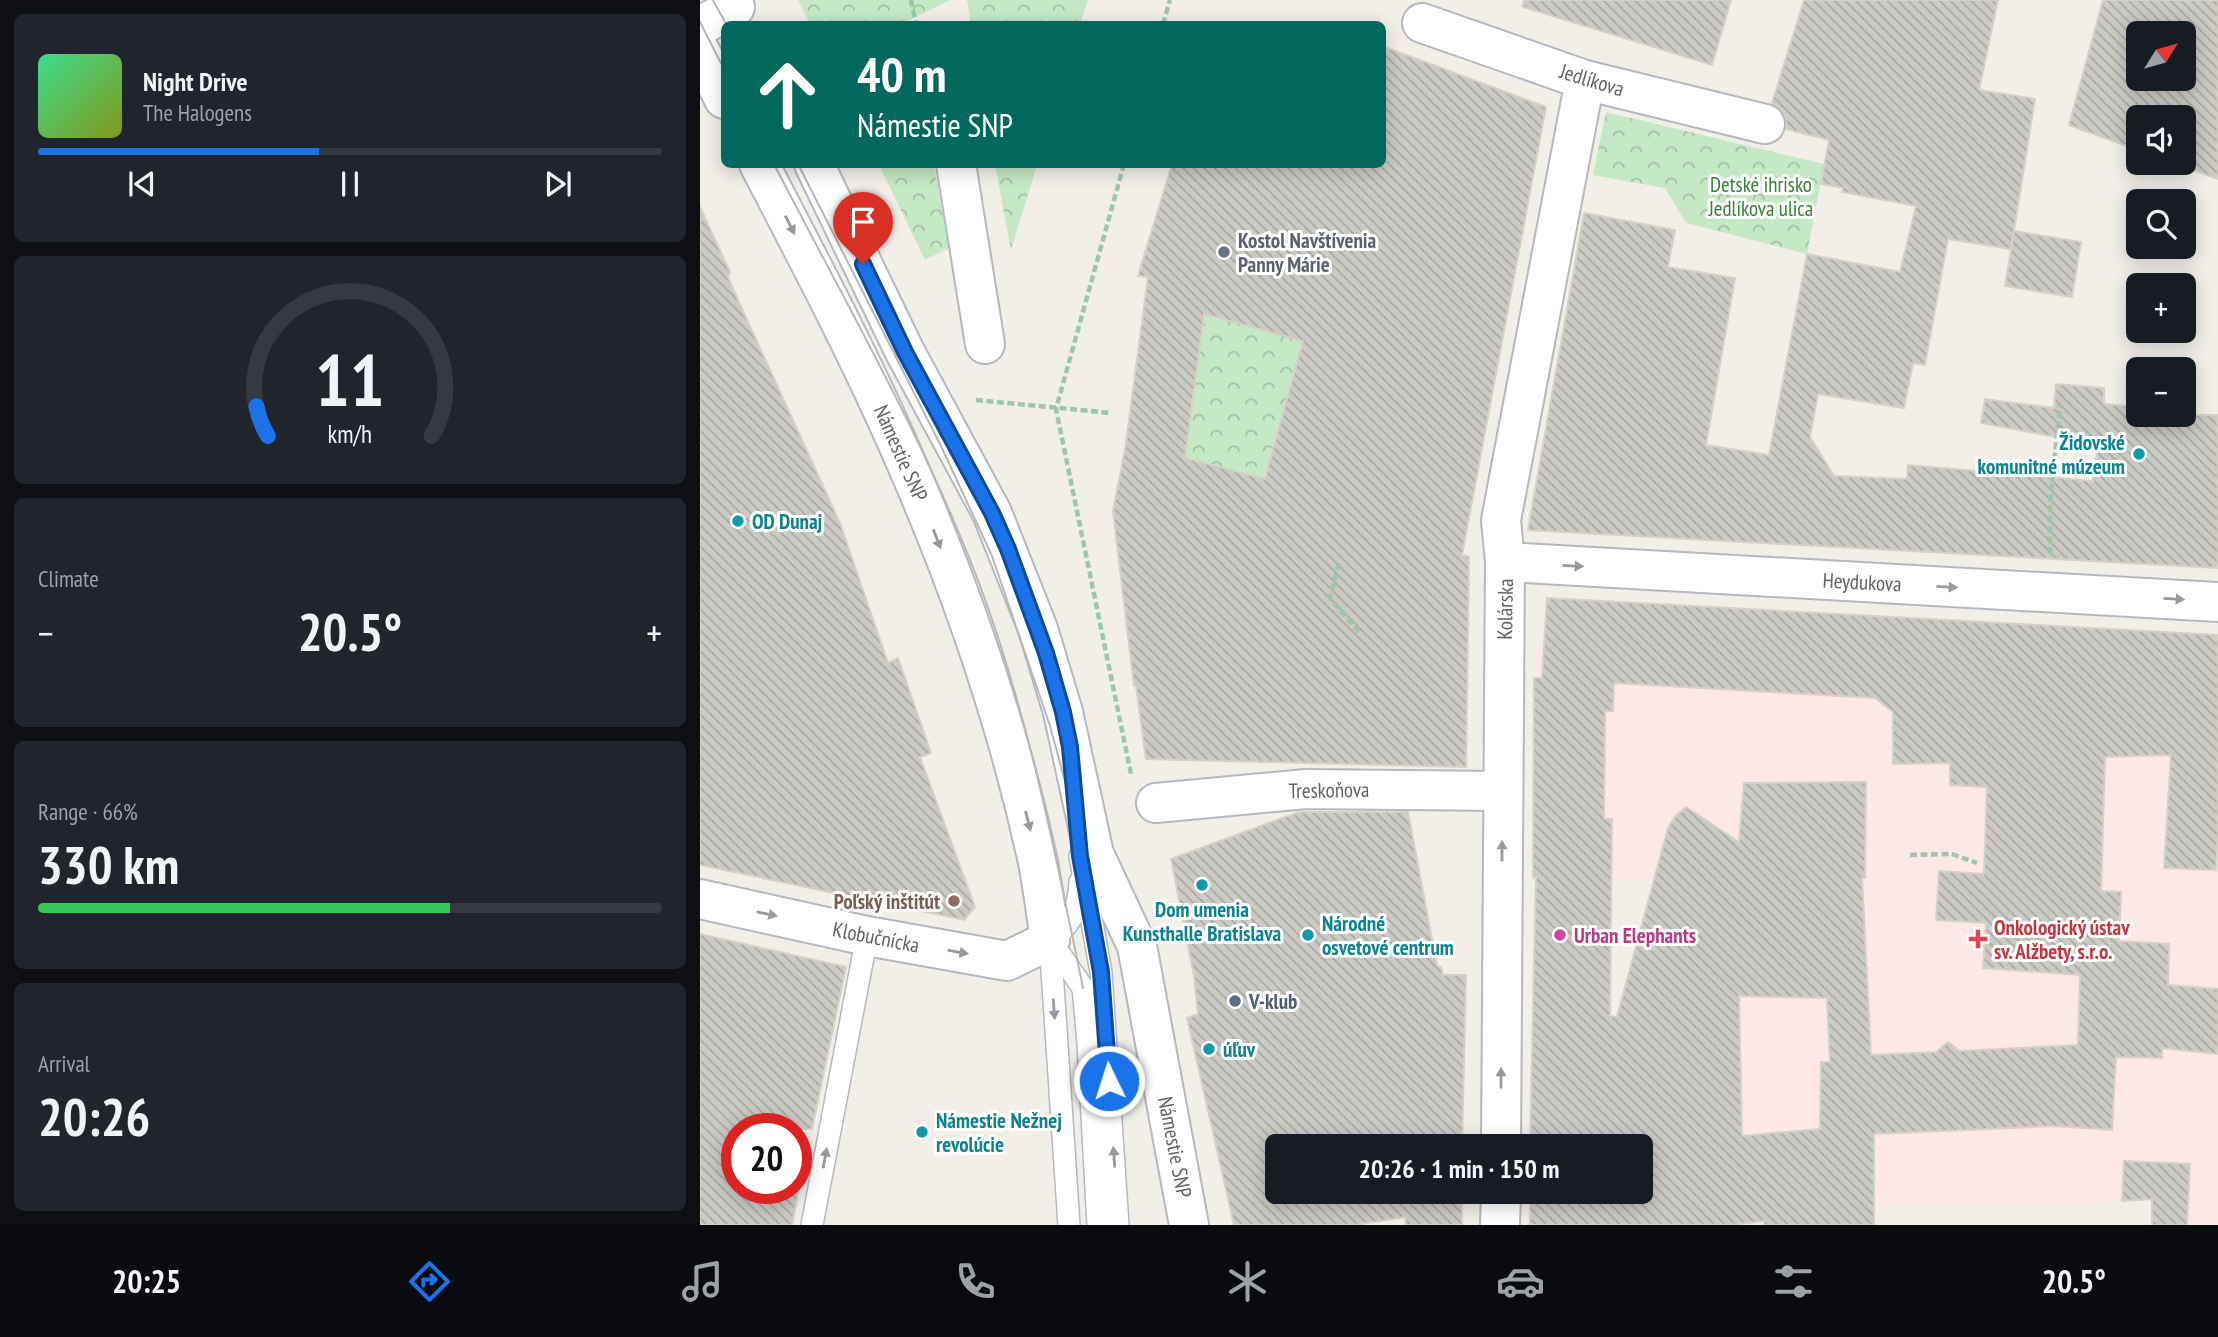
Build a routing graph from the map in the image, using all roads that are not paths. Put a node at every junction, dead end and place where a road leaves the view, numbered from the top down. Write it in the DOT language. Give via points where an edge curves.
graph roads {
  1 [pos="737,10"];
  2 [pos="1422,23"];
  3 [pos="700,26"];
  4 [pos="700,51"];
  5 [pos="1585,80"];
  6 [pos="721,93"];
  7 [pos="1765,124"];
  8 [pos="761,168"];
  9 [pos="816,168"];
  10 [pos="957,168"];
  11 [pos="985,344"];
  12 [pos="1505,562"];
  13 [pos="2218,602"];
  14 [pos="1070,747"];
  15 [pos="1012,755"];
  16 [pos="1144,791"];
  17 [pos="1502,791"];
  18 [pos="1087,855"];
  19 [pos="700,899"];
  20 [pos="867,936"];
  21 [pos="1050,940"];
  22 [pos="1501,1134"];
  23 [pos="1500,1204"];
  24 [pos="813,1225"];
  25 [pos="1069,1225"];
  26 [pos="1098,1225"];
  27 [pos="1118,1225"];
  28 [pos="1189,1225"];
  29 [pos="1500,1225"];
  1 -- 3 [label="street"];
  2 -- 5 [label="street, Jedlíkova"];
  4 -- 6 [label="street"];
  5 -- 7 [label="street, Jedlíkova"];
  5 -- 12 [label="street, Kolárska" via="1501,520"];
  8 -- 15 [label="street, Námestie SNP, one-way" via="912,476 963,605"];
  9 -- 14 [label="street, Námestie SNP" via="1008,549 1038,628"];
  10 -- 11 [label="street"];
  12 -- 13 [label="street, Heydukova, one-way"];
  12 -- 17 [label="street, Kolárska"];
  14 -- 15 [label="street" via="1068,760 1051,773 1022,768"];
  14 -- 18 [label="street, Námestie SNP"];
  15 -- 21 [label="street, Námestie SNP, one-way" via="1038,864"];
  16 -- 17 [label="street, Treskoňova"];
  22 -- 17 [label="street, Kolárska, one-way"];
  18 -- 21 [label="lane, Námestie SNP" via="1071,920"];
  27 -- 18 [label="lane, one-way" via="1101,972"];
  18 -- 28 [label="street, Námestie SNP" via="1137,946"];
  19 -- 20 [label="street, Klobučnícka, one-way"];
  20 -- 21 [label="street, Klobučnícka, one-way" via="1007,961"];
  24 -- 20 [label="lane, one-way"];
  21 -- 25 [label="lane, Námestie SNP, one-way"];
  21 -- 26 [label="lane" via="1083,988"];
  23 -- 29 [label="street"];
}
